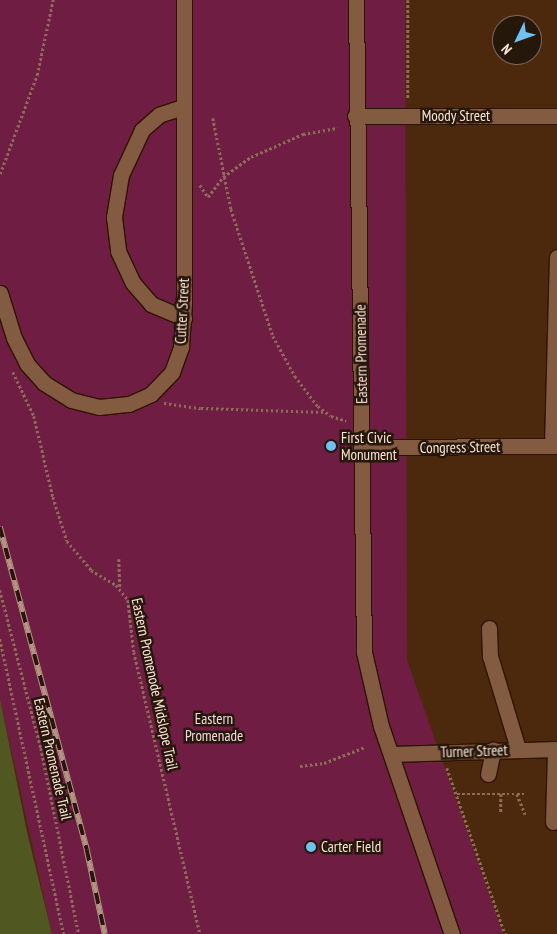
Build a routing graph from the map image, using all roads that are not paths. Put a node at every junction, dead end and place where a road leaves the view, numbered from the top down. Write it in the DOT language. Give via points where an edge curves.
graph roads {
  1 [pos="184,0"];
  2 [pos="356,0"];
  3 [pos="183,107"];
  4 [pos="355,116"];
  5 [pos="557,116"];
  6 [pos="557,257"];
  7 [pos="0,292"];
  8 [pos="184,318"];
  9 [pos="554,446"];
  10 [pos="363,448"];
  11 [pos="489,628"];
  12 [pos="518,749"];
  13 [pos="556,749"];
  14 [pos="493,750"];
  15 [pos="390,754"];
  16 [pos="488,774"];
  17 [pos="553,822"];
  18 [pos="452,934"];
  1 -- 3 [label="street, Cutter Street"];
  2 -- 4 [label="street, Eastern Promenade"];
  3 -- 8 [label="street, Cutter Street"];
  3 -- 8 [label="street" via="159,115 142,130 121,175 114,217 118,251 133,283 152,304"];
  4 -- 5 [label="street, Moody Street"];
  4 -- 10 [label="street, Eastern Promenade"];
  6 -- 9 [label="street"];
  7 -- 8 [label="street, Cutter Street" via="15,342 32,370 59,394 96,406 129,404 161,386 178,359"];
  9 -- 10 [label="street, Congress Street"];
  10 -- 15 [label="street, Eastern Promenade" via="364,652"];
  11 -- 12 [label="street" via="490,656"];
  12 -- 13 [label="street, Turner Street"];
  12 -- 14 [label="street, Turner Street"];
  13 -- 17 [label="street"];
  14 -- 15 [label="street, Turner Street"];
  14 -- 16 [label="street"];
  15 -- 18 [label="street, Eastern Promenade"];
}
